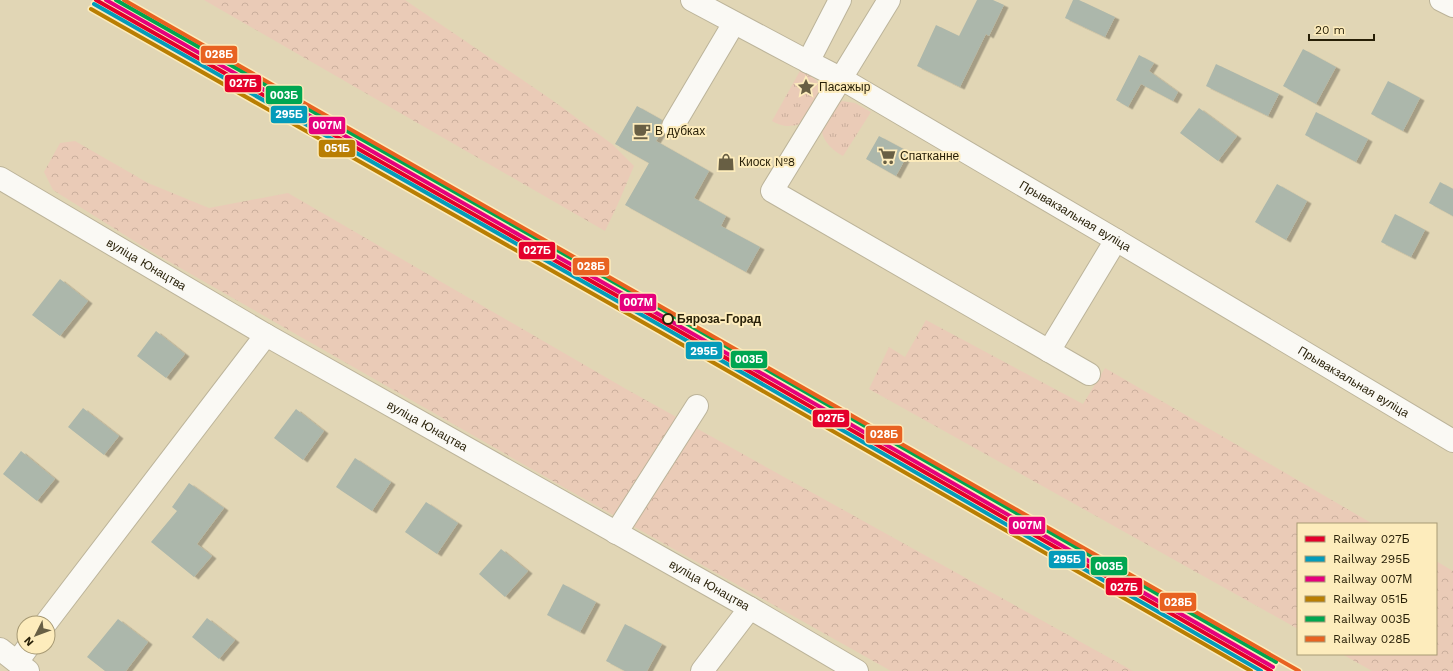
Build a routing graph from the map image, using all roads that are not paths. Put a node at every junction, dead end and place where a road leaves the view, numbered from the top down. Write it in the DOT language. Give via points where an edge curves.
graph roads {
  1 [pos="692,0"];
  2 [pos="840,0"];
  3 [pos="889,0"];
  4 [pos="1441,0"];
  5 [pos="1453,6"];
  6 [pos="734,23"];
  7 [pos="808,62"];
  8 [pos="842,79"];
  9 [pos="673,126"];
  10 [pos="0,178"];
  11 [pos="1116,240"];
  12 [pos="266,335"];
  13 [pos="1049,351"];
  14 [pos="1089,374"];
  15 [pos="697,406"];
  16 [pos="1453,441"];
  17 [pos="616,533"];
  18 [pos="750,608"];
  19 [pos="52,615"];
  20 [pos="702,671"];
  21 [pos="857,671"];
  1 -- 6 [label="street, Прывакзальная вуліца"];
  2 -- 7 [label="street"];
  3 -- 8 [label="street"];
  4 -- 5 [label="street"];
  6 -- 7 [label="street, Прывакзальная вуліца"];
  6 -- 9 [label="street"];
  7 -- 8 [label="street, Прывакзальная вуліца"];
  8 -- 11 [label="street, Прывакзальная вуліца"];
  8 -- 13 [label="street" via="772,191"];
  10 -- 12 [label="street, вуліца Юнацтва"];
  11 -- 13 [label="street"];
  11 -- 16 [label="street, Прывакзальная вуліца"];
  12 -- 17 [label="street, вуліца Юнацтва"];
  12 -- 19 [label="street"];
  13 -- 14 [label="street"];
  15 -- 17 [label="street"];
  17 -- 18 [label="street, вуліца Юнацтва"];
  18 -- 20 [label="street"];
  18 -- 21 [label="street, вуліца Юнацтва"];
}
